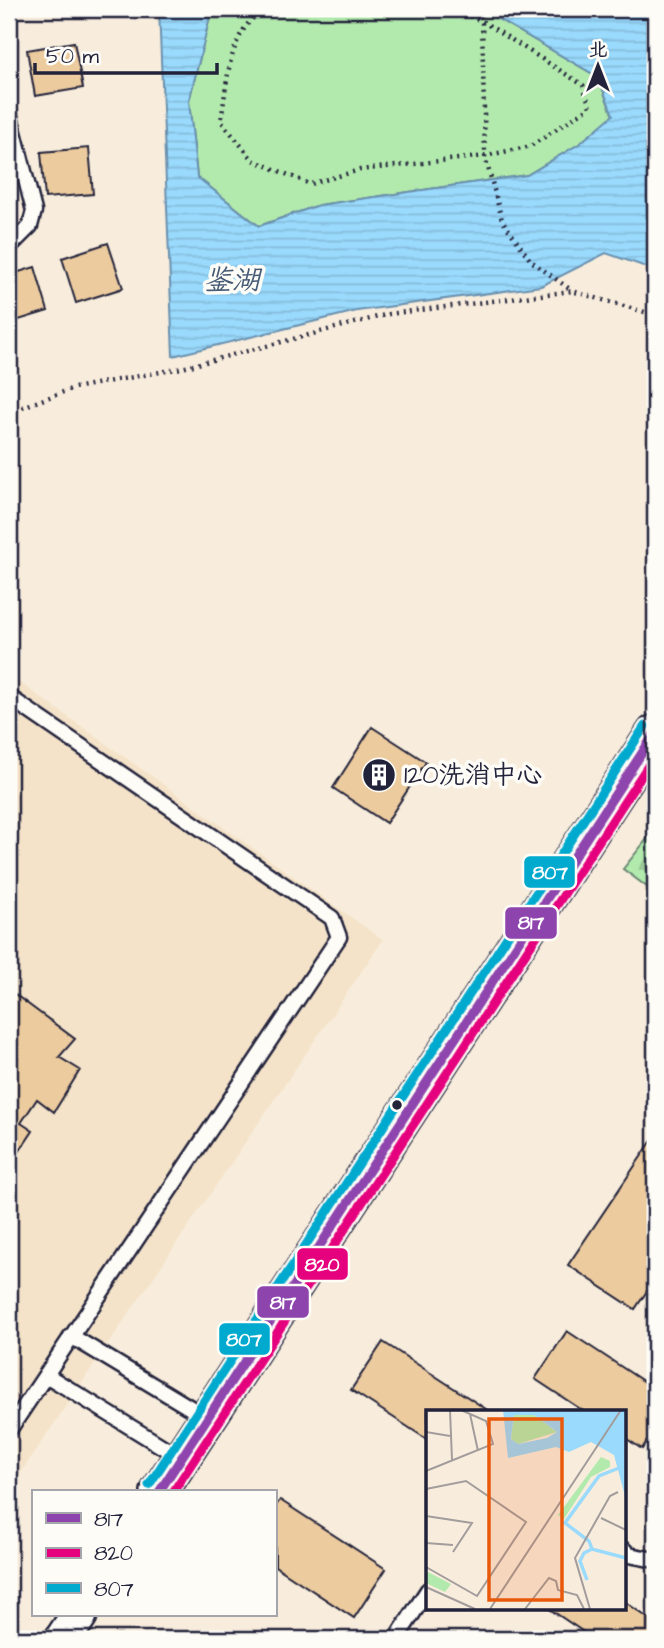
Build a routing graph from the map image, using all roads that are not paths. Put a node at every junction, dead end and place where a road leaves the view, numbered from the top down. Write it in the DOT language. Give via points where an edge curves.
graph roads {
  1 [pos="9,112"];
  2 [pos="9,247"];
  3 [pos="9,697"];
  4 [pos="655,733"];
  5 [pos="71,1336"];
  6 [pos="46,1375"];
  7 [pos="207,1418"];
  8 [pos="9,1430"];
  9 [pos="181,1458"];
  10 [pos="160,1490"];
  11 [pos="626,1552"];
  12 [pos="655,1560"];
  13 [pos="426,1593"];
  14 [pos="78,1616"];
  15 [pos="63,1639"];
  16 [pos="396,1639"];
  1 -- 2 [label="lane" via="34,211 30,226"];
  3 -- 5 [label="lane" via="332,918 339,937"];
  4 -- 7 [label="street"];
  5 -- 6 [label="lane"];
  5 -- 7 [label="lane"];
  6 -- 8 [label="lane"];
  6 -- 9 [label="lane"];
  7 -- 9 [label="street"];
  9 -- 10 [label="street"];
  11 -- 12 [label="lane"];
  13 -- 16 [label="lane"];
  14 -- 15 [label="street"];
}
